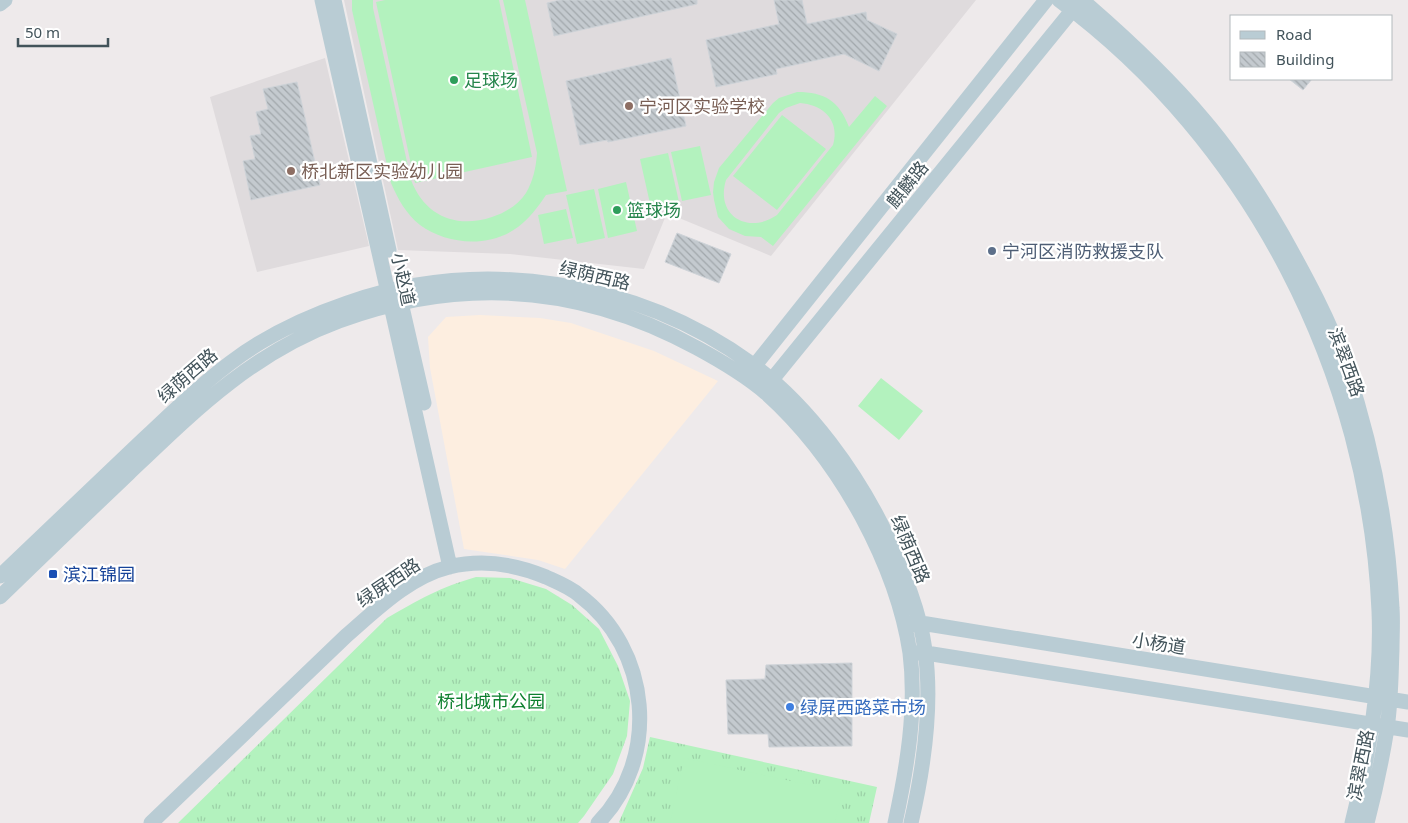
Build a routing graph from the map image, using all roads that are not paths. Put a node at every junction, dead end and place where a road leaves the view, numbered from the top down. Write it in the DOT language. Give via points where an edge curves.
graph roads {
  1 [pos="5,0"];
  2 [pos="322,0"];
  3 [pos="334,0"];
  4 [pos="1046,0"];
  5 [pos="1059,0"];
  6 [pos="1078,3"];
  7 [pos="0,4"];
  8 [pos="394,297"];
  9 [pos="749,371"];
  10 [pos="767,386"];
  11 [pos="455,567"];
  12 [pos="0,576"];
  13 [pos="0,596"];
  14 [pos="920,623"];
  15 [pos="905,626"];
  16 [pos="926,653"];
  17 [pos="910,654"];
  18 [pos="1382,698"];
  19 [pos="1408,702"];
  20 [pos="1379,726"];
  21 [pos="1408,730"];
  22 [pos="605,821"];
  23 [pos="151,823"];
  24 [pos="895,823"];
  25 [pos="911,823"];
  26 [pos="1352,823"];
  27 [pos="1367,823"];
  1 -- 7 [label="main road"];
  2 -- 8 [label="main road, 小赵道"];
  3 -- 8 [label="main road, 小赵道"];
  4 -- 9 [label="main road, 麒麟路"];
  5 -- 6 [label="main road, 滨翠西路"];
  6 -- 10 [label="main road, 麒麟路"];
  6 -- 18 [label="main road, 滨翠西路" via="1121,34 1205,120 1258,193 1329,325 1362,421 1384,523 1393,610"];
  8 -- 9 [label="main road, 绿荫西路" via="438,282 490,278 575,288 628,301 673,318 730,350"];
  8 -- 11 [label="main road, 小赵道"];
  8 -- 12 [label="main road, 绿荫西路" via="351,302 310,318 231,362 178,407"];
  8 -- 13 [label="main road, 绿荫西路" via="314,331 233,379 182,423"];
  9 -- 10 [label="main road, 绿荫西路"];
  10 -- 14 [label="main road, 绿荫西路" via="802,410 864,492 892,547"];
  10 -- 15 [label="main road, 绿荫西路" via="821,453 851,498 878,550"];
  11 -- 22 [label="main road, 绿屏西路" via="484,563 512,565 536,573 578,593 608,622 635,678 641,720 634,760"];
  11 -- 23 [label="main road, 绿屏西路" via="428,575 374,612"];
  14 -- 15 [label="main road, 小杨道"];
  14 -- 16 [label="main road, 绿荫西路"];
  14 -- 18 [label="main road, 小杨道"];
  15 -- 17 [label="main road, 绿荫西路"];
  16 -- 17 [label="main road"];
  16 -- 20 [label="main road"];
  16 -- 25 [label="main road, 绿荫西路" via="925,742"];
  17 -- 24 [label="main road, 绿荫西路" via="910,729 905,777"];
  18 -- 19 [label="main road, 小杨道"];
  18 -- 20 [label="main road, 滨翠西路"];
  20 -- 21 [label="main road"];
  20 -- 26 [label="main road, 滨翠西路"];
  20 -- 27 [label="main road, 滨翠西路"];
}
